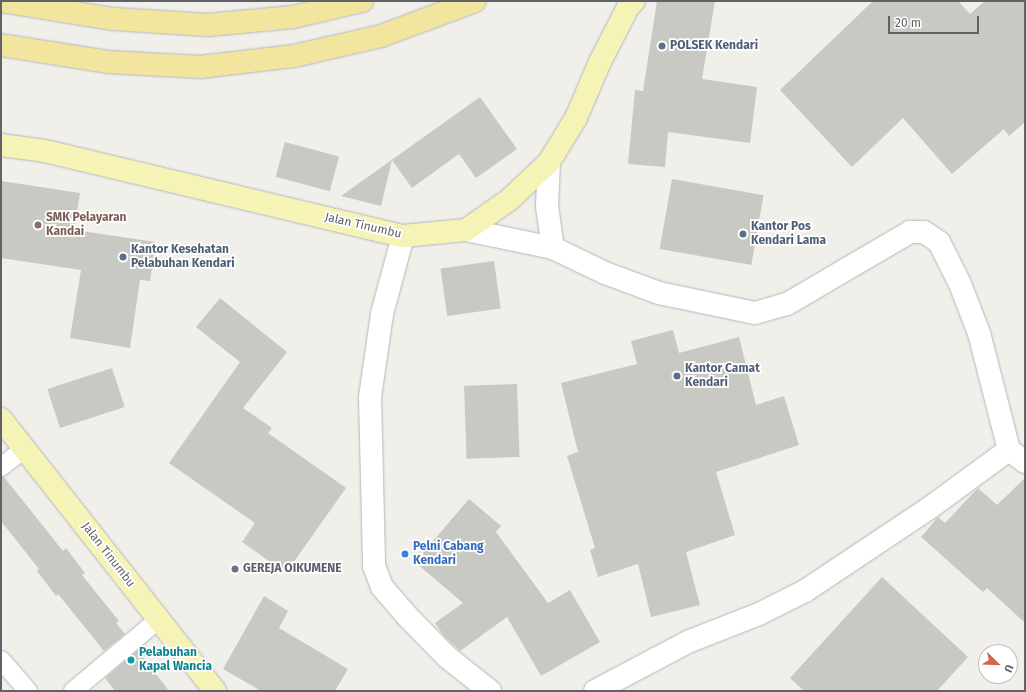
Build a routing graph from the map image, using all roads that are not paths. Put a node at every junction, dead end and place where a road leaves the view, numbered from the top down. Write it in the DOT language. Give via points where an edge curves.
graph roads {
  1 [pos="1,1"];
  2 [pos="362,1"];
  3 [pos="475,1"];
  4 [pos="634,1"];
  5 [pos="1,45"];
  6 [pos="1,145"];
  7 [pos="549,162"];
  8 [pos="466,230"];
  9 [pos="403,236"];
  10 [pos="553,248"];
  11 [pos="1,419"];
  12 [pos="24,449"];
  13 [pos="1017,456"];
  14 [pos="1,467"];
  15 [pos="159,619"];
  16 [pos="1,660"];
  17 [pos="28,691"];
  18 [pos="73,691"];
  19 [pos="215,691"];
  20 [pos="490,691"];
  21 [pos="595,691"];
  1 -- 2 [label="highway" via="114,19 208,25 293,17"];
  3 -- 5 [label="highway" via="381,36 294,56 200,67 108,62"];
  4 -- 7 [label="main road, Jalan Tinumbu" via="628,7 599,64 576,118"];
  6 -- 9 [label="main road, Jalan Tinumbu" via="45,151"];
  7 -- 8 [label="main road, Jalan Tinumbu" via="509,200"];
  7 -- 10 [label="street" via="547,206"];
  8 -- 9 [label="main road, Jalan Tinumbu"];
  8 -- 10 [label="street"];
  9 -- 20 [label="street" via="382,314 370,397 374,566 382,587 407,616 447,657"];
  10 -- 13 [label="street" via="605,274 659,293 755,313 787,304 910,232 924,232 939,242 963,291 979,333"];
  11 -- 12 [label="main road, Jalan Tinumbu"];
  12 -- 14 [label="lane"];
  12 -- 15 [label="main road, Jalan Tinumbu"];
  13 -- 21 [label="street" via="931,507 805,591 759,614 690,641"];
  15 -- 18 [label="lane"];
  15 -- 19 [label="main road, Jalan Tinumbu"];
  16 -- 17 [label="lane"];
}
